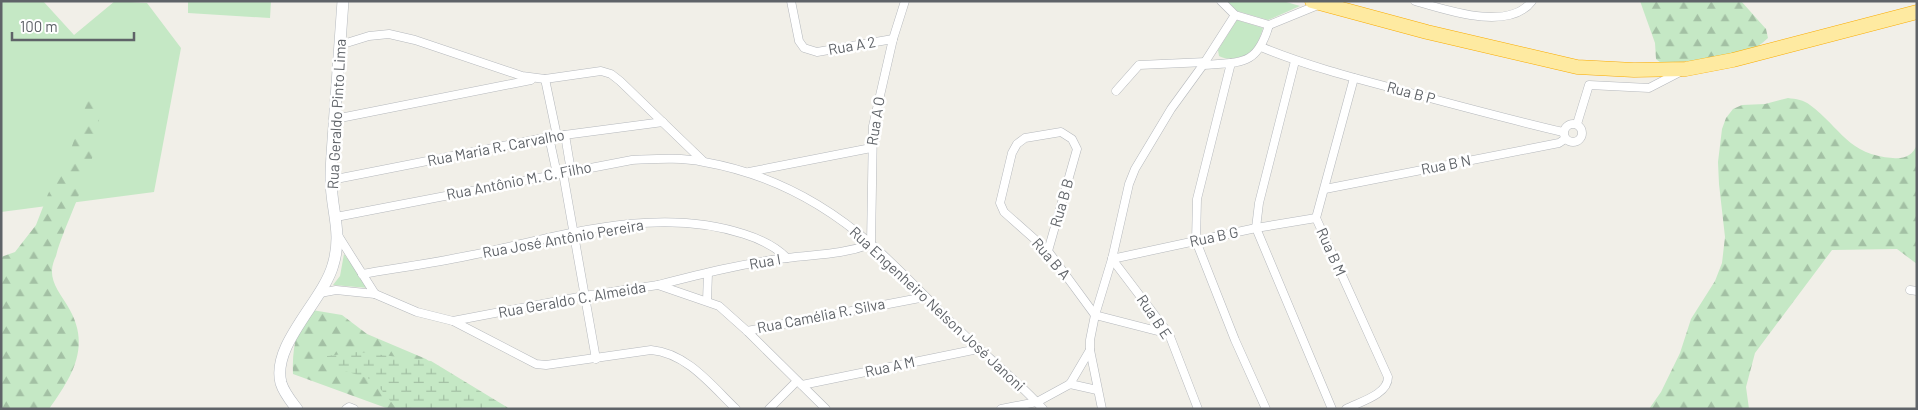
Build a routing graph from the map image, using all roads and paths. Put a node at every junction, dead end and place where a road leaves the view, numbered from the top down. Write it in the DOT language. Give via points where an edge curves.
graph roads {
  1 [pos="343,1"];
  2 [pos="791,1"];
  3 [pos="905,1"];
  4 [pos="1221,1"];
  5 [pos="1415,1"];
  6 [pos="1532,1"];
  7 [pos="1319,2"];
  8 [pos="1917,12"];
  9 [pos="1235,15"];
  10 [pos="1269,25"];
  11 [pos="893,39"];
  12 [pos="340,45"];
  13 [pos="1261,47"];
  14 [pos="1295,61"];
  15 [pos="1231,63"];
  16 [pos="1204,64"];
  17 [pos="1686,69"];
  18 [pos="1354,78"];
  19 [pos="541,79"];
  20 [pos="1116,90"];
  21 [pos="335,119"];
  22 [pos="662,122"];
  23 [pos="1577,124"];
  24 [pos="565,134"];
  25 [pos="1564,135"];
  26 [pos="553,136"];
  27 [pos="871,148"];
  28 [pos="703,161"];
  29 [pos="776,165"];
  30 [pos="749,172"];
  31 [pos="564,173"];
  32 [pos="331,180"];
  33 [pos="776,183"];
  34 [pos="1325,188"];
  35 [pos="1001,208"];
  36 [pos="336,217"];
  37 [pos="1316,218"];
  38 [pos="1256,228"];
  39 [pos="574,234"];
  40 [pos="339,237"];
  41 [pos="1196,241"];
  42 [pos="871,244"];
  43 [pos="1048,251"];
  44 [pos="786,258"];
  45 [pos="1112,259"];
  46 [pos="708,272"];
  47 [pos="362,274"];
  48 [pos="658,285"];
  49 [pos="320,293"];
  50 [pos="375,294"];
  51 [pos="584,296"];
  52 [pos="925,297"];
  53 [pos="707,301"];
  54 [pos="1096,315"];
  55 [pos="453,321"];
  56 [pos="747,331"];
  57 [pos="1168,334"];
  58 [pos="978,349"];
  59 [pos="1090,350"];
  60 [pos="596,359"];
  61 [pos="800,383"];
  62 [pos="1070,384"];
  63 [pos="1098,390"];
  64 [pos="1037,402"];
  65 [pos="297,409"];
  66 [pos="346,409"];
  67 [pos="354,409"];
  68 [pos="736,409"];
  69 [pos="769,409"];
  70 [pos="826,409"];
  71 [pos="1001,409"];
  72 [pos="1043,409"];
  73 [pos="1102,409"];
  74 [pos="1198,409"];
  75 [pos="1266,409"];
  76 [pos="1332,409"];
  77 [pos="1346,409"];
  1 -- 12 [label="main road, Rua Geraldo Pinto Lima"];
  2 -- 11 [label="street, Rua A 2" via="799,40 810,51 822,52"];
  3 -- 11 [label="street, Rua A O"];
  4 -- 9 [label="street"];
  5 -- 6 [label="street" via="1475,17 1514,15 1526,9"];
  7 -- 10 [label="street"];
  7 -- 17 [label="highway" via="1427,32 1577,67"];
  8 -- 17 [label="highway" via="1733,60"];
  9 -- 10 [label="street"];
  9 -- 16 [label="street"];
  10 -- 13 [label="street"];
  11 -- 27 [label="street, Rua A O" via="872,126"];
  12 -- 19 [label="street" via="389,34 522,76"];
  12 -- 21 [label="main road, Rua Geraldo Pinto Lima"];
  13 -- 14 [label="street, Rua B P"];
  13 -- 15 [label="street" via="1248,58"];
  14 -- 18 [label="street, Rua B P"];
  14 -- 38 [label="street" via="1259,203"];
  15 -- 16 [label="street"];
  15 -- 41 [label="street" via="1196,200"];
  16 -- 20 [label="street" via="1139,65"];
  16 -- 45 [label="street" via="1171,109 1135,169"];
  17 -- 23 [label="street" via="1649,88 1589,85"];
  18 -- 25 [label="street, Rua B P"];
  18 -- 34 [label="street, Rua B M"];
  19 -- 21 [label="street"];
  19 -- 22 [label="street" via="593,71 611,74"];
  19 -- 26 [label="street"];
  21 -- 32 [label="main road, Rua Geraldo Pinto Lima"];
  22 -- 24 [label="street, Rua Maria R. Carvalho"];
  22 -- 28 [label="street"];
  23 -- 25 [label="street" via="1567,125"];
  23 -- 25 [label="street" via="1582,133 1579,140 1572,142"];
  24 -- 26 [label="street, Rua Maria R. Carvalho"];
  24 -- 31 [label="street"];
  25 -- 34 [label="street, Rua B N" via="1559,143"];
  26 -- 31 [label="street"];
  26 -- 32 [label="street, Rua Maria R. Carvalho"];
  27 -- 29 [label="street, Rua Engenheiro Nelson José Janoni"];
  27 -- 42 [label="street, Rua A O"];
  28 -- 30 [label="street, Rua Engenheiro Nelson José Janoni"];
  28 -- 31 [label="street, Rua Antônio M. C. Filho" via="632,160"];
  29 -- 30 [label="street, Rua Engenheiro Nelson José Janoni"];
  29 -- 33 [label="street"];
  30 -- 33 [label="street, Rua Engenheiro Nelson José Janoni"];
  31 -- 36 [label="street, Rua Antônio M. C. Filho"];
  31 -- 39 [label="street"];
  32 -- 36 [label="main road, Rua Geraldo Pinto Lima"];
  33 -- 42 [label="street, Rua Engenheiro Nelson José Janoni" via="821,206"];
  34 -- 37 [label="street, Rua B M"];
  35 -- 43 [label="street, Rua B A"];
  35 -- 43 [label="street, Rua B B" via="1012,153 1017,144 1024,138 1061,132 1069,135 1076,144 1076,155"];
  36 -- 40 [label="main road, Rua Geraldo Pinto Lima"];
  37 -- 38 [label="street, Rua B G"];
  37 -- 77 [label="street, Rua B M" via="1388,377 1383,390"];
  38 -- 41 [label="street, Rua B G"];
  38 -- 76 [label="street"];
  39 -- 44 [label="street, Rua José Antônio Pereira" via="621,225 668,222 724,227 756,238 779,250"];
  39 -- 47 [label="street, Rua José Antônio Pereira"];
  39 -- 51 [label="street"];
  40 -- 47 [label="street"];
  40 -- 49 [label="main road, Rua Geraldo Pinto Lima" via="331,274"];
  41 -- 45 [label="street, Rua B G"];
  41 -- 75 [label="street"];
  42 -- 44 [label="street, Rua I" via="851,252"];
  42 -- 52 [label="street, Rua Engenheiro Nelson José Janoni"];
  43 -- 54 [label="street, Rua B A"];
  44 -- 46 [label="street, Rua I"];
  45 -- 54 [label="street"];
  45 -- 57 [label="street, Rua B E"];
  46 -- 48 [label="street, Rua I"];
  46 -- 53 [label="street"];
  47 -- 50 [label="street"];
  48 -- 51 [label="street, Rua Geraldo C. Almeida"];
  48 -- 53 [label="street, Rua Geraldo C. Almeida"];
  49 -- 50 [label="street" via="336,290"];
  49 -- 65 [label="main road, Rua Geraldo Pinto Lima" via="293,336 280,372 284,392"];
  50 -- 55 [label="street" via="417,312"];
  51 -- 55 [label="street, Rua Geraldo C. Almeida"];
  51 -- 60 [label="street"];
  52 -- 56 [label="street, Rua Camélia R. Silva"];
  52 -- 58 [label="street, Rua Engenheiro Nelson José Janoni"];
  53 -- 56 [label="street, Rua Geraldo C. Almeida" via="719,306"];
  54 -- 57 [label="street"];
  54 -- 59 [label="street"];
  55 -- 60 [label="street" via="536,364"];
  56 -- 61 [label="street, Rua Geraldo C. Almeida"];
  57 -- 74 [label="street, Rua B E"];
  58 -- 61 [label="street, Rua A M"];
  58 -- 64 [label="street, Rua Engenheiro Nelson José Janoni"];
  59 -- 62 [label="street"];
  59 -- 63 [label="street"];
  60 -- 68 [label="street" via="651,350 664,351 699,373"];
  61 -- 69 [label="street"];
  61 -- 70 [label="street, Rua Geraldo C. Almeida"];
  62 -- 63 [label="street"];
  62 -- 64 [label="street"];
  63 -- 73 [label="street"];
  64 -- 71 [label="street"];
  64 -- 72 [label="street, Rua Engenheiro Nelson José Janoni"];
  66 -- 67 [label="street"];
}
